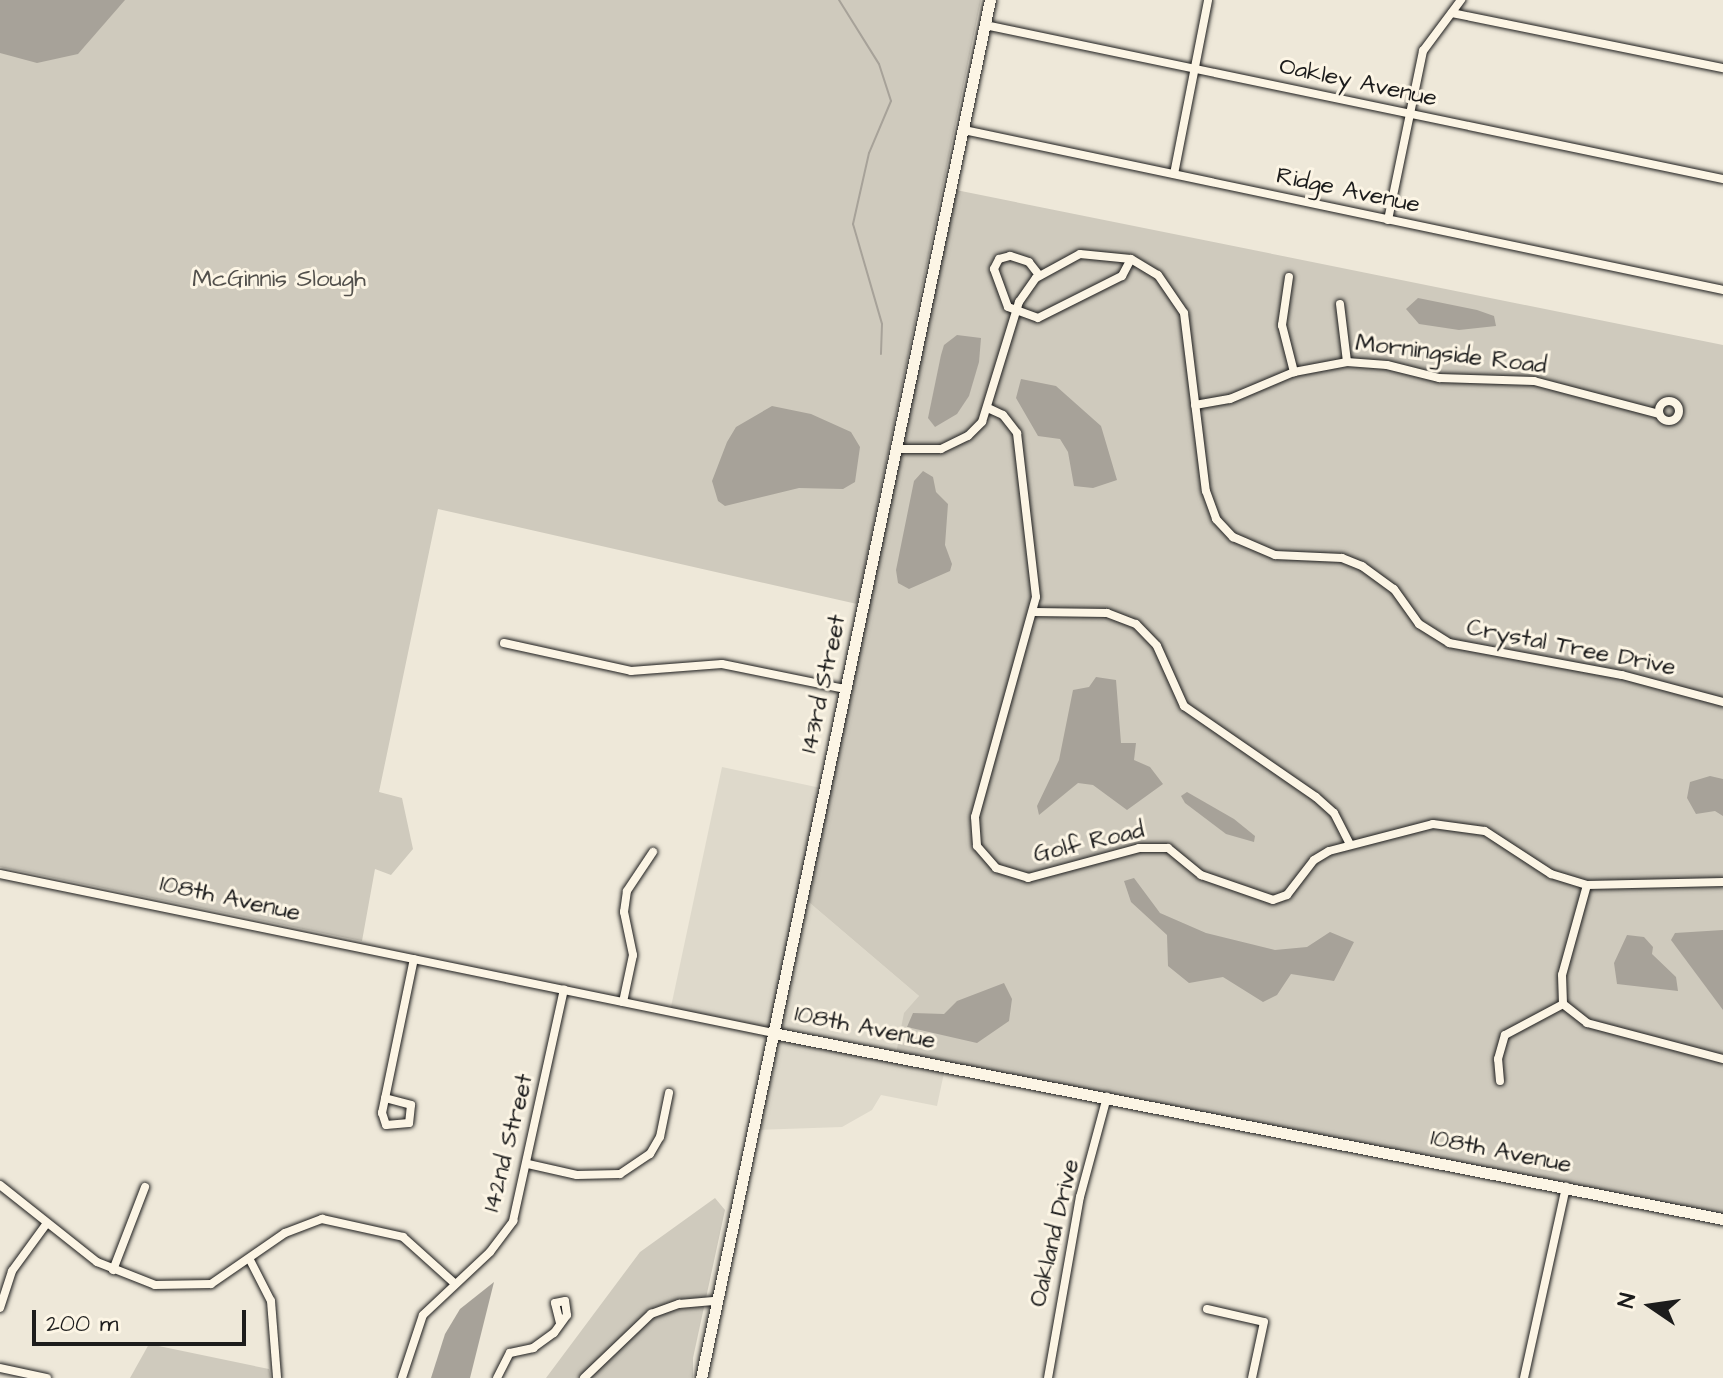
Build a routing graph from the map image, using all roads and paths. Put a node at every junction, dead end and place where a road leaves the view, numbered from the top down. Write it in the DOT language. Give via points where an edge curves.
graph roads {
  1 [pos="990,0"];
  2 [pos="1208,0"];
  3 [pos="1461,0"];
  4 [pos="1452,13"];
  5 [pos="985,25"];
  6 [pos="1723,68"];
  7 [pos="1194,69"];
  8 [pos="1409,115"];
  9 [pos="964,130"];
  10 [pos="1174,174"];
  11 [pos="1723,179"];
  12 [pos="1388,220"];
  13 [pos="1131,259"];
  14 [pos="1039,275"];
  15 [pos="1289,277"];
  16 [pos="1723,290"];
  17 [pos="1340,304"];
  18 [pos="1015,313"];
  19 [pos="1347,362"];
  20 [pos="1294,372"];
  21 [pos="1195,405"];
  22 [pos="990,409"];
  23 [pos="1659,414"];
  24 [pos="897,449"];
  25 [pos="1034,612"];
  26 [pos="504,643"];
  27 [pos="845,689"];
  28 [pos="1723,702"];
  29 [pos="1349,843"];
  30 [pos="653,852"];
  31 [pos="0,874"];
  32 [pos="1723,882"];
  33 [pos="1587,885"];
  34 [pos="414,959"];
  35 [pos="564,990"];
  36 [pos="623,1002"];
  37 [pos="1563,1004"];
  38 [pos="773,1033"];
  39 [pos="1723,1059"];
  40 [pos="1500,1081"];
  41 [pos="669,1093"];
  42 [pos="1107,1097"];
  43 [pos="385,1098"];
  44 [pos="528,1164"];
  45 [pos="0,1185"];
  46 [pos="145,1187"];
  47 [pos="1566,1187"];
  48 [pos="1723,1219"];
  49 [pos="47,1223"];
  50 [pos="250,1260"];
  51 [pos="113,1270"];
  52 [pos="453,1282"];
  53 [pos="716,1301"];
  54 [pos="0,1308"];
  55 [pos="1207,1309"];
  56 [pos="560,1323"];
  57 [pos="0,1368"];
  58 [pos="47,1378"];
  59 [pos="277,1378"];
  60 [pos="402,1378"];
  61 [pos="497,1378"];
  62 [pos="584,1378"];
  63 [pos="701,1378"];
  64 [pos="1048,1378"];
  65 [pos="1252,1378"];
  66 [pos="1524,1378"];
  1 -- 5 [label="main road, 143rd Street"];
  2 -- 7 [label="street"];
  3 -- 4 [label="street"];
  4 -- 6 [label="street"];
  4 -- 8 [label="street" via="1428,40"];
  5 -- 7 [label="street, Oakley Avenue"];
  5 -- 9 [label="main road, 143rd Street"];
  7 -- 8 [label="street, Oakley Avenue"];
  7 -- 10 [label="street"];
  8 -- 11 [label="street, Oakley Avenue"];
  8 -- 12 [label="street"];
  9 -- 10 [label="street, Ridge Avenue"];
  9 -- 24 [label="main road, 143rd Street"];
  10 -- 12 [label="street, Ridge Avenue"];
  12 -- 16 [label="street, Ridge Avenue"];
  13 -- 14 [label="street" via="1080,254"];
  13 -- 18 [label="street" via="1122,276 1048,317"];
  13 -- 21 [label="street, Crystal Tree Drive" via="1158,275 1184,313"];
  14 -- 18 [label="street"];
  14 -- 18 [label="street" via="1023,259 1005,256 996,264 1004,302"];
  15 -- 20 [label="street" via="1282,325"];
  17 -- 19 [label="street"];
  18 -- 22 [label="street"];
  19 -- 20 [label="street, Morningside Road"];
  19 -- 23 [label="street, Morningside Road" via="1439,378 1534,381"];
  20 -- 21 [label="street, Morningside Road" via="1230,399"];
  21 -- 28 [label="street, Crystal Tree Drive" via="1210,506 1225,530 1244,545 1275,555 1342,558 1362,566 1394,589 1419,624 1449,643 1622,675"];
  22 -- 24 [label="street" via="956,444 924,452"];
  22 -- 25 [label="street, Golf Road" via="1003,415 1017,433"];
  24 -- 27 [label="main road, 143rd Street"];
  25 -- 29 [label="street" via="1107,613 1136,624 1157,646 1184,706 1316,797 1334,813"];
  25 -- 29 [label="street, Golf Road" via="975,817 977,846 996,868 1028,878 1139,848 1168,848 1201,875 1273,900 1296,887 1314,860"];
  26 -- 27 [label="street" via="631,671 733,665"];
  27 -- 38 [label="main road, 143rd Street"];
  29 -- 33 [label="street, Golf Road" via="1433,824 1471,827 1506,841 1551,874"];
  30 -- 36 [label="street" via="627,891 624,912 633,955"];
  31 -- 34 [label="street, 108th Avenue"];
  32 -- 33 [label="street, Golf Road"];
  33 -- 37 [label="street" via="1562,975"];
  34 -- 35 [label="street, 108th Avenue"];
  34 -- 43 [label="street"];
  35 -- 36 [label="street, 108th Avenue"];
  35 -- 44 [label="street, 142nd Street"];
  36 -- 38 [label="street, 108th Avenue"];
  37 -- 39 [label="street" via="1587,1023"];
  37 -- 40 [label="street" via="1505,1035 1498,1059"];
  38 -- 42 [label="main road, 108th Avenue"];
  38 -- 53 [label="main road, 143rd Street"];
  41 -- 44 [label="street" via="660,1137 650,1154 620,1174 577,1175"];
  42 -- 47 [label="main road, 108th Avenue"];
  42 -- 64 [label="street, Oakland Drive" via="1080,1197"];
  44 -- 52 [label="street, 142nd Street" via="520,1201 502,1237"];
  45 -- 49 [label="street"];
  46 -- 51 [label="street"];
  47 -- 48 [label="main road, 108th Avenue"];
  47 -- 66 [label="street"];
  49 -- 51 [label="street"];
  49 -- 54 [label="street" via="12,1271"];
  50 -- 51 [label="street" via="227,1277 195,1288 155,1285"];
  50 -- 52 [label="street" via="302,1225 345,1220 403,1237"];
  50 -- 59 [label="street" via="271,1301"];
  52 -- 60 [label="street, 142nd Street" via="417,1326"];
  53 -- 62 [label="street" via="679,1304 651,1314"];
  53 -- 63 [label="main road, 143rd Street"];
  55 -- 65 [label="street" via="1264,1322"];
  56 -- 61 [label="street" via="544,1341 510,1353"];
  57 -- 58 [label="street"];
}
